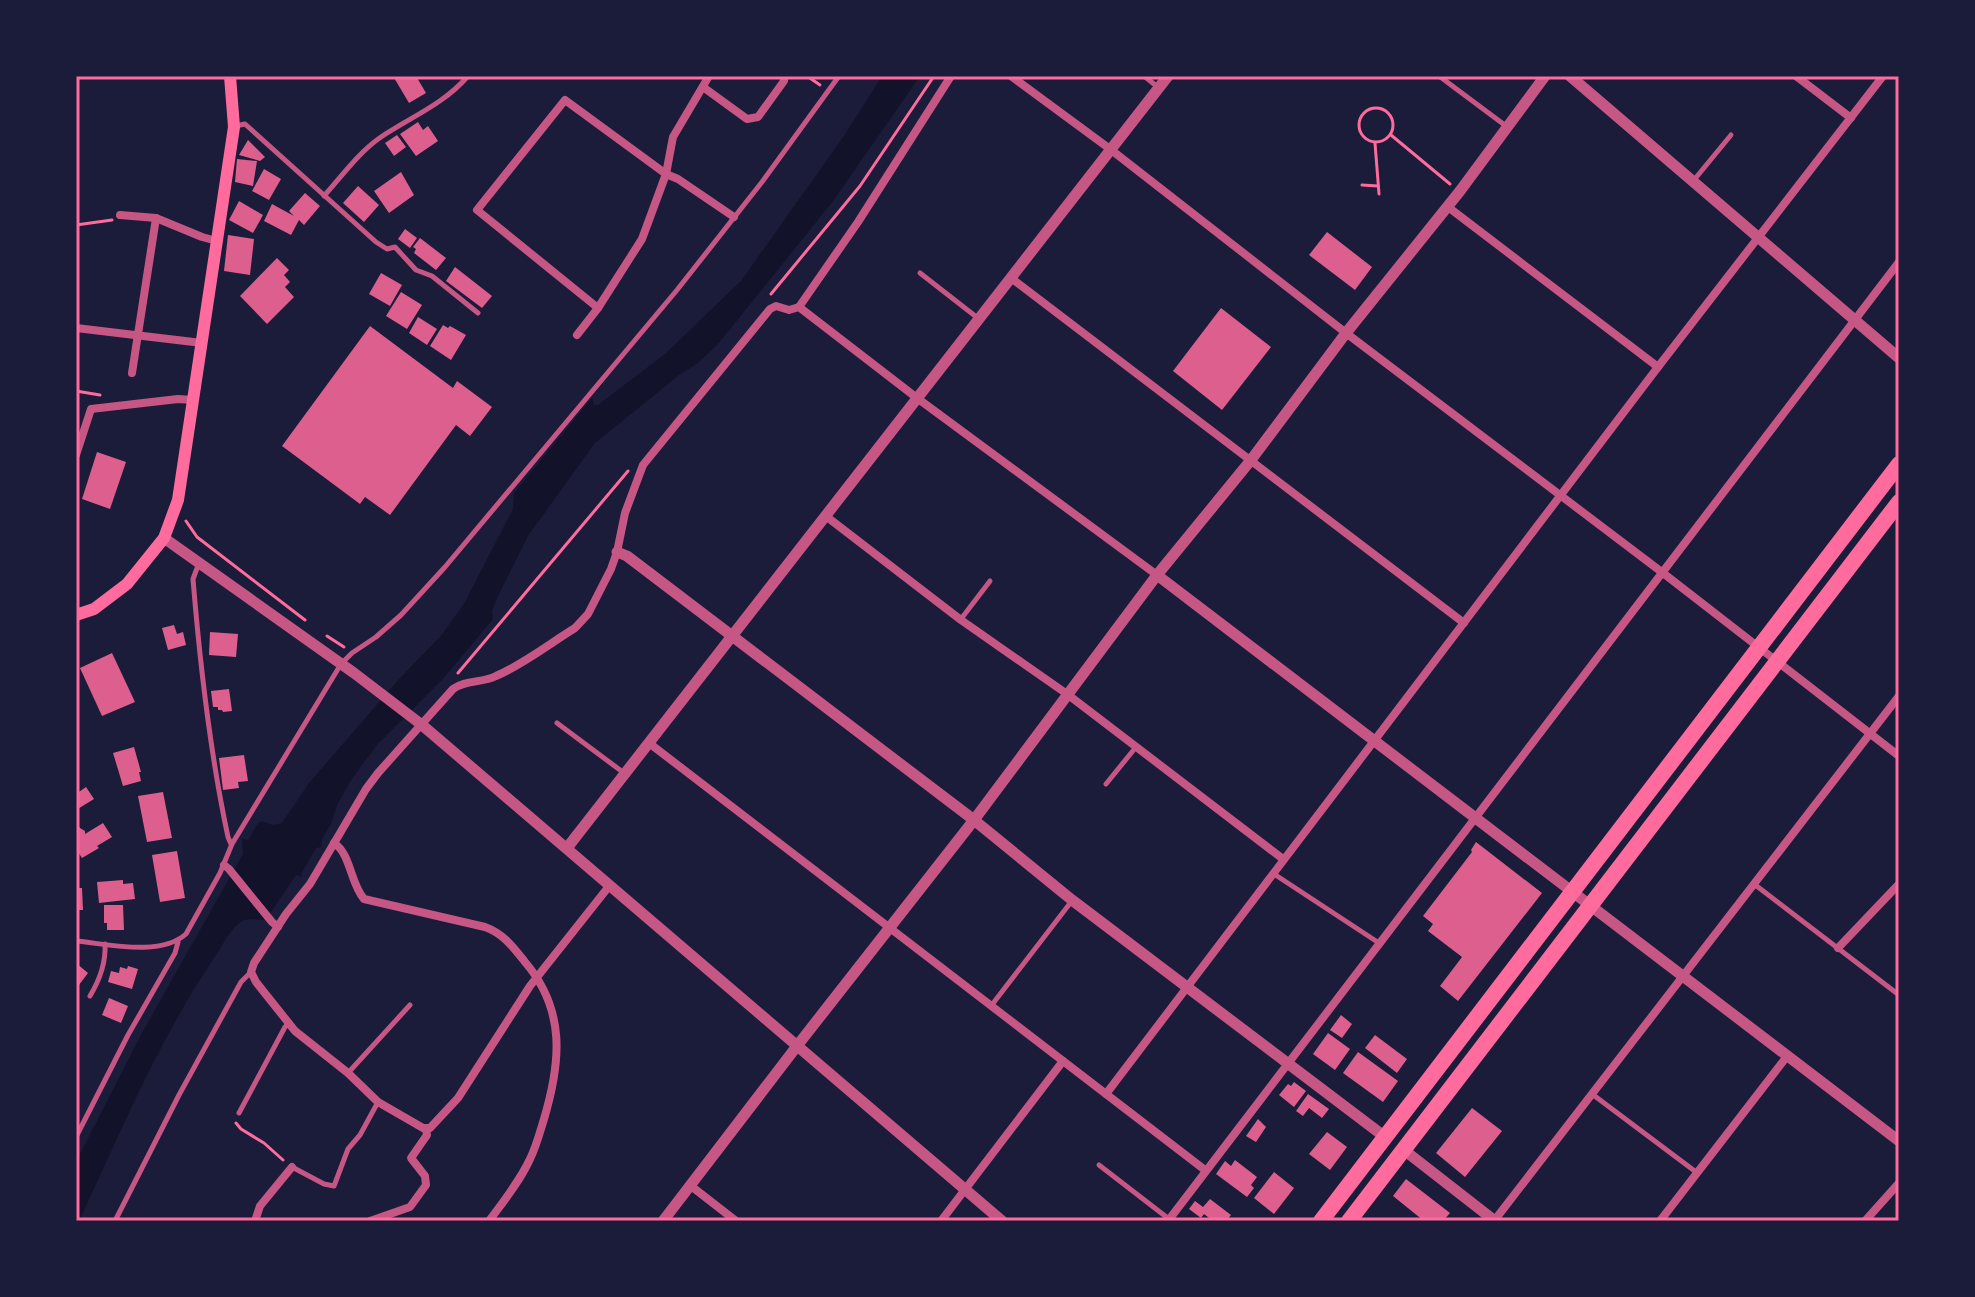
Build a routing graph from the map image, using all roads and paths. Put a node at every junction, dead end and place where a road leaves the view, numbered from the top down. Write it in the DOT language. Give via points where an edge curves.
graph roads {
  1 [pos="230,76"];
  2 [pos="468,76"];
  3 [pos="709,76"];
  4 [pos="784,76"];
  5 [pos="807,76"];
  6 [pos="839,76"];
  7 [pos="951,76"];
  8 [pos="1011,76"];
  9 [pos="1144,76"];
  10 [pos="1168,76"];
  11 [pos="1439,76"];
  12 [pos="1545,76"];
  13 [pos="1570,76"];
  14 [pos="1796,76"];
  15 [pos="1883,76"];
  16 [pos="703,87"];
  17 [pos="1159,88"];
  18 [pos="828,91"];
  19 [pos="1851,118"];
  20 [pos="1507,126"];
  21 [pos="234,127"];
  22 [pos="1391,135"];
  23 [pos="1731,135"];
  24 [pos="1375,143"];
  25 [pos="1110,149"];
  26 [pos="666,174"];
  27 [pos="1693,181"];
  28 [pos="1362,185"];
  29 [pos="1378,186"];
  30 [pos="1460,191"];
  31 [pos="1379,194"];
  32 [pos="324,196"];
  33 [pos="1448,207"];
  34 [pos="120,215"];
  35 [pos="734,217"];
  36 [pos="156,218"];
  37 [pos="76,225"];
  38 [pos="1759,237"];
  39 [pos="217,241"];
  40 [pos="1899,262"];
  41 [pos="920,273"];
  42 [pos="1011,278"];
  43 [pos="799,307"];
  44 [pos="598,308"];
  45 [pos="478,313"];
  46 [pos="979,319"];
  47 [pos="1855,320"];
  48 [pos="76,328"];
  49 [pos="1346,333"];
  50 [pos="138,335"];
  51 [pos="577,335"];
  52 [pos="202,343"];
  53 [pos="1899,358"];
  54 [pos="1658,367"];
  55 [pos="132,373"];
  56 [pos="917,398"];
  57 [pos="193,400"];
  58 [pos="76,455"];
  59 [pos="1251,460"];
  60 [pos="1899,464"];
  61 [pos="1561,496"];
  62 [pos="1899,502"];
  63 [pos="827,517"];
  64 [pos="186,521"];
  65 [pos="164,538"];
  66 [pos="617,552"];
  67 [pos="199,562"];
  68 [pos="1663,573"];
  69 [pos="1157,575"];
  70 [pos="990,581"];
  71 [pos="76,615"];
  72 [pos="961,620"];
  73 [pos="1464,623"];
  74 [pos="316,628"];
  75 [pos="733,636"];
  76 [pos="328,637"];
  77 [pos="1759,647"];
  78 [pos="352,653"];
  79 [pos="1778,661"];
  80 [pos="341,664"];
  81 [pos="1067,694"];
  82 [pos="1899,696"];
  83 [pos="419,722"];
  84 [pos="557,723"];
  85 [pos="1870,733"];
  86 [pos="1375,740"];
  87 [pos="649,743"];
  88 [pos="1136,747"];
  89 [pos="1899,756"];
  90 [pos="625,773"];
  91 [pos="1106,784"];
  92 [pos="1475,818"];
  93 [pos="974,820"];
  94 [pos="334,843"];
  95 [pos="232,844"];
  96 [pos="567,848"];
  97 [pos="1283,859"];
  98 [pos="226,867"];
  99 [pos="1274,874"];
  100 [pos="1753,884"];
  101 [pos="1899,884"];
  102 [pos="610,885"];
  103 [pos="1573,893"];
  104 [pos="1072,900"];
  105 [pos="1591,904"];
  106 [pos="275,925"];
  107 [pos="889,928"];
  108 [pos="76,941"];
  109 [pos="178,942"];
  110 [pos="1379,943"];
  111 [pos="105,944"];
  112 [pos="1838,948"];
  113 [pos="251,972"];
  114 [pos="1683,975"];
  115 [pos="538,977"];
  116 [pos="1186,986"];
  117 [pos="1899,995"];
  118 [pos="90,996"];
  119 [pos="410,1005"];
  120 [pos="991,1006"];
  121 [pos="288,1024"];
  122 [pos="797,1046"];
  123 [pos="1788,1055"];
  124 [pos="1063,1061"];
  125 [pos="1289,1064"];
  126 [pos="348,1073"];
  127 [pos="1106,1094"];
  128 [pos="1592,1094"];
  129 [pos="378,1102"];
  130 [pos="239,1113"];
  131 [pos="426,1129"];
  132 [pos="76,1137"];
  133 [pos="1385,1137"];
  134 [pos="1899,1141"];
  135 [pos="1404,1150"];
  136 [pos="1099,1165"];
  137 [pos="292,1167"];
  138 [pos="1205,1170"];
  139 [pos="1696,1172"];
  140 [pos="1899,1183"];
  141 [pos="691,1186"];
  142 [pos="964,1190"];
  143 [pos="492,1220"];
  144 [pos="1168,1220"];
  145 [pos="115,1221"];
  146 [pos="255,1221"];
  147 [pos="370,1221"];
  148 [pos="663,1221"];
  149 [pos="736,1221"];
  150 [pos="941,1221"];
  151 [pos="1002,1221"];
  152 [pos="1321,1221"];
  153 [pos="1349,1221"];
  154 [pos="1495,1221"];
  155 [pos="1660,1221"];
  156 [pos="1865,1221"];
  1 -- 21 [label="main road"];
  2 -- 32 [label="lane" via="434,106 370,145"];
  3 -- 16 [label="street"];
  4 -- 16 [label="street" via="758,117 747,119"];
  5 -- 18 [label="path"];
  6 -- 18 [label="lane"];
  7 -- 43 [label="street"];
  8 -- 25 [label="street"];
  9 -- 17 [label="lane"];
  10 -- 17 [label="street"];
  11 -- 20 [label="lane"];
  12 -- 20 [label="street"];
  13 -- 27 [label="street"];
  14 -- 19 [label="street"];
  15 -- 19 [label="street"];
  16 -- 26 [label="street" via="673,137"];
  17 -- 25 [label="street"];
  18 -- 35 [label="lane"];
  19 -- 38 [label="street"];
  20 -- 30 [label="street"];
  21 -- 32 [label="lane" via="245,124"];
  21 -- 39 [label="main road"];
  22 -- 24 [label="path"];
  22 -- 24 [label="path" via="1393,118 1388,111 1371,107 1359,119 1359,129"];
  22 -- 30 [label="path"];
  23 -- 27 [label="lane"];
  24 -- 29 [label="path"];
  25 -- 42 [label="street"];
  25 -- 49 [label="street"];
  26 -- 35 [label="street"];
  26 -- 44 [label="street" via="642,239"];
  26 -- 44 [label="street" via="565,100 477,210"];
  27 -- 38 [label="street"];
  28 -- 29 [label="path"];
  29 -- 31 [label="path"];
  30 -- 33 [label="street"];
  32 -- 45 [label="lane" via="376,242 395,247 416,270 432,276"];
  33 -- 49 [label="street"];
  33 -- 54 [label="street"];
  34 -- 36 [label="street"];
  34 -- 37 [label="path"];
  35 -- 78 [label="lane" via="445,567 401,615"];
  36 -- 39 [label="street"];
  36 -- 50 [label="street"];
  38 -- 47 [label="street"];
  38 -- 54 [label="street"];
  39 -- 52 [label="main road"];
  40 -- 47 [label="street"];
  41 -- 46 [label="lane"];
  42 -- 46 [label="street"];
  42 -- 59 [label="street"];
  43 -- 56 [label="street"];
  43 -- 66 [label="street" via="770,309 643,465"];
  44 -- 51 [label="street"];
  46 -- 56 [label="street"];
  47 -- 53 [label="street"];
  47 -- 68 [label="street"];
  48 -- 50 [label="street"];
  49 -- 59 [label="street"];
  49 -- 61 [label="street"];
  50 -- 52 [label="street"];
  50 -- 55 [label="street"];
  52 -- 57 [label="main road"];
  54 -- 61 [label="street"];
  56 -- 63 [label="street"];
  56 -- 69 [label="street"];
  57 -- 58 [label="street" via="91,409"];
  57 -- 65 [label="main road" via="178,500"];
  59 -- 69 [label="street"];
  59 -- 73 [label="street"];
  60 -- 77 [label="highway"];
  61 -- 68 [label="street"];
  61 -- 73 [label="street"];
  62 -- 79 [label="highway"];
  63 -- 72 [label="street"];
  63 -- 75 [label="street"];
  64 -- 74 [label="path" via="197,537"];
  65 -- 67 [label="street"];
  65 -- 71 [label="main road" via="127,584 94,609"];
  66 -- 75 [label="street"];
  66 -- 83 [label="street" via="579,625 500,675 457,685"];
  67 -- 80 [label="street"];
  67 -- 95 [label="lane" via="193,579 201,651 219,794"];
  68 -- 77 [label="street"];
  68 -- 92 [label="street"];
  69 -- 81 [label="street"];
  69 -- 86 [label="street"];
  70 -- 72 [label="lane"];
  72 -- 81 [label="street"];
  73 -- 86 [label="street"];
  75 -- 87 [label="street"];
  75 -- 93 [label="street"];
  76 -- 78 [label="path"];
  77 -- 79 [label="street"];
  77 -- 103 [label="highway"];
  78 -- 80 [label="lane"];
  79 -- 85 [label="street"];
  79 -- 105 [label="highway"];
  80 -- 83 [label="street"];
  80 -- 95 [label="lane"];
  81 -- 88 [label="street"];
  81 -- 93 [label="street"];
  82 -- 85 [label="street"];
  83 -- 94 [label="street" via="378,773"];
  83 -- 96 [label="street"];
  84 -- 90 [label="lane"];
  85 -- 89 [label="street"];
  85 -- 100 [label="street"];
  86 -- 92 [label="street"];
  86 -- 97 [label="street"];
  87 -- 90 [label="street"];
  87 -- 107 [label="street"];
  88 -- 91 [label="lane"];
  88 -- 97 [label="street"];
  90 -- 96 [label="street"];
  92 -- 103 [label="street"];
  92 -- 110 [label="street"];
  93 -- 104 [label="street"];
  93 -- 107 [label="street"];
  94 -- 106 [label="street" via="307,888"];
  94 -- 115 [label="street" via="364,899 494,930"];
  95 -- 98 [label="lane"];
  96 -- 102 [label="street"];
  97 -- 99 [label="street"];
  98 -- 106 [label="street"];
  98 -- 109 [label="lane"];
  99 -- 110 [label="lane"];
  99 -- 116 [label="street"];
  100 -- 112 [label="lane"];
  100 -- 114 [label="street"];
  101 -- 112 [label="street"];
  102 -- 115 [label="street"];
  102 -- 122 [label="street"];
  103 -- 105 [label="street"];
  103 -- 133 [label="highway"];
  104 -- 116 [label="street"];
  104 -- 120 [label="lane"];
  105 -- 114 [label="street"];
  105 -- 135 [label="highway"];
  106 -- 113 [label="street"];
  107 -- 120 [label="street"];
  107 -- 122 [label="street"];
  108 -- 111 [label="lane"];
  109 -- 111 [label="lane" via="157,947"];
  109 -- 132 [label="lane"];
  110 -- 125 [label="street"];
  111 -- 118 [label="lane" via="104,962"];
  112 -- 117 [label="lane"];
  113 -- 121 [label="street"];
  113 -- 145 [label="lane" via="179,1095"];
  114 -- 123 [label="street"];
  114 -- 128 [label="street"];
  115 -- 131 [label="street" via="458,1098"];
  115 -- 143 [label="street" via="552,1006 557,1034 552,1087 530,1160"];
  116 -- 125 [label="street"];
  116 -- 127 [label="street"];
  119 -- 126 [label="lane"];
  120 -- 124 [label="street"];
  121 -- 126 [label="street"];
  121 -- 130 [label="lane"];
  122 -- 141 [label="street"];
  122 -- 142 [label="street"];
  123 -- 134 [label="street"];
  123 -- 139 [label="street"];
  124 -- 127 [label="street"];
  124 -- 142 [label="street"];
  125 -- 133 [label="street"];
  125 -- 138 [label="street"];
  126 -- 129 [label="street"];
  127 -- 138 [label="street"];
  128 -- 139 [label="lane"];
  128 -- 154 [label="street"];
  129 -- 131 [label="street"];
  129 -- 137 [label="lane" via="345,1156 334,1186"];
  130 -- 137 [label="path" via="237,1126"];
  131 -- 147 [label="street" via="411,1158 426,1185 410,1207"];
  133 -- 152 [label="highway"];
  135 -- 153 [label="highway"];
  135 -- 154 [label="street"];
  136 -- 144 [label="lane"];
  137 -- 146 [label="street" via="260,1206"];
  138 -- 144 [label="street"];
  139 -- 155 [label="street"];
  140 -- 156 [label="street"];
  141 -- 148 [label="street"];
  141 -- 149 [label="street"];
  142 -- 150 [label="street"];
  142 -- 151 [label="street"];
}
